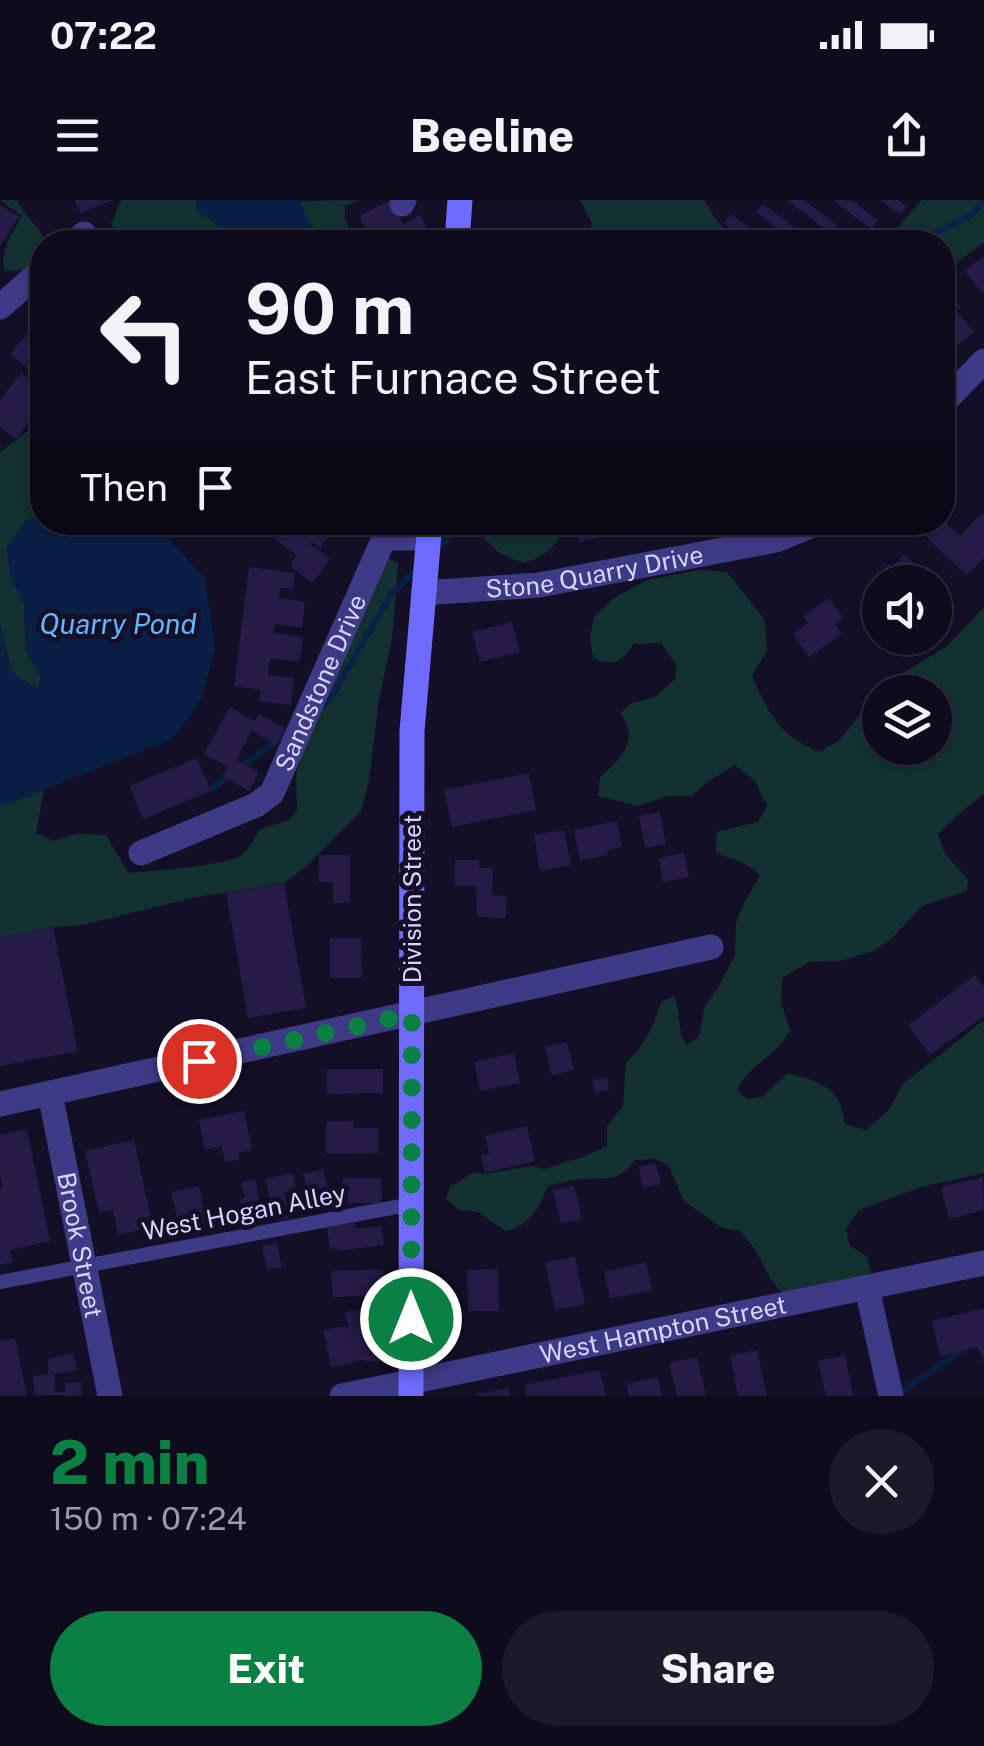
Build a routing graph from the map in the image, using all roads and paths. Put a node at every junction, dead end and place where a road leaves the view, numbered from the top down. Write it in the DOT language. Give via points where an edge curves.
graph roads {
  1 [pos="460,200"];
  2 [pos="458,230"];
  3 [pos="30,281"];
  4 [pos="0,307"];
  5 [pos="984,361"];
  6 [pos="955,391"];
  7 [pos="401,535"];
  8 [pos="429,535"];
  9 [pos="788,535"];
  10 [pos="424,592"];
  11 [pos="141,853"];
  12 [pos="712,948"];
  13 [pos="412,1014"];
  14 [pos="50,1094"];
  15 [pos="0,1104"];
  16 [pos="412,1204"];
  17 [pos="984,1263"];
  18 [pos="85,1265"];
  19 [pos="0,1282"];
  20 [pos="867,1288"];
  21 [pos="411,1389"];
  22 [pos="110,1396"];
  23 [pos="342,1396"];
  24 [pos="890,1396"];
  1 -- 2 [label="street"];
  3 -- 4 [label="street"];
  5 -- 6 [label="street"];
  7 -- 11 [label="street, Sandstone Drive" via="384,538 272,793"];
  8 -- 10 [label="street, Division Street"];
  9 -- 10 [label="street, Stone Quarry Drive" via="539,585"];
  10 -- 13 [label="street, Division Street" via="412,731"];
  12 -- 13 [label="street"];
  13 -- 14 [label="street"];
  13 -- 16 [label="street, Division Street"];
  14 -- 15 [label="street"];
  14 -- 18 [label="street, Brook Street"];
  16 -- 18 [label="lane, West Hogan Alley"];
  16 -- 21 [label="street, Division Street"];
  17 -- 20 [label="street, West Hampton Street"];
  18 -- 19 [label="lane, West Hogan Alley"];
  18 -- 22 [label="street, Brook Street"];
  20 -- 21 [label="street, West Hampton Street"];
  20 -- 24 [label="street"];
  21 -- 23 [label="street, West Hampton Street"];
}
